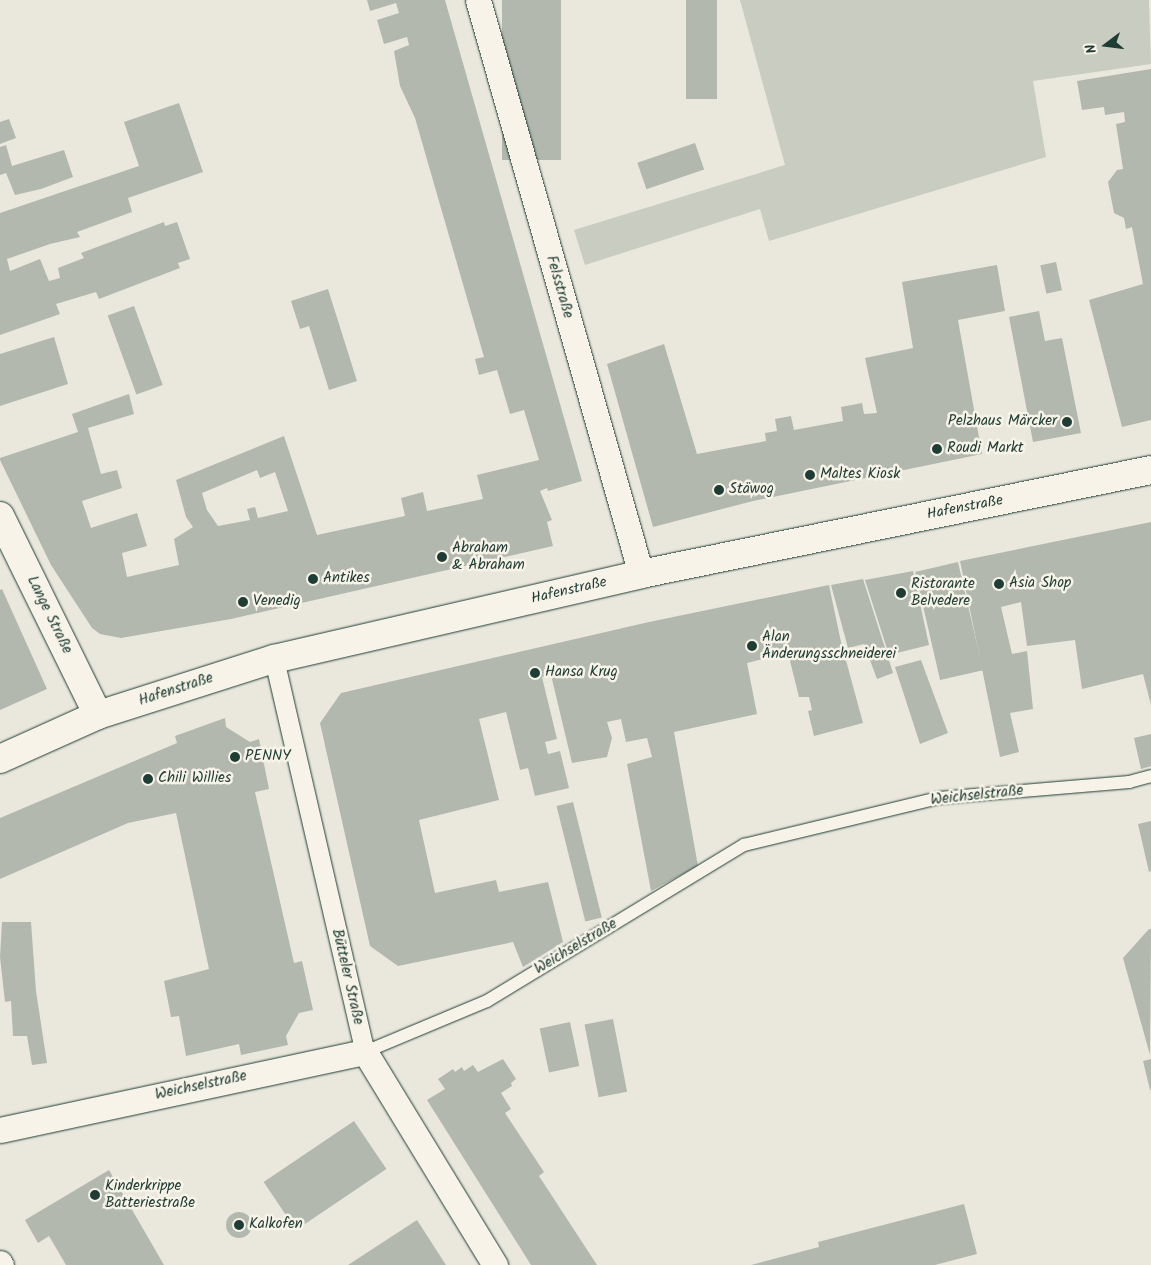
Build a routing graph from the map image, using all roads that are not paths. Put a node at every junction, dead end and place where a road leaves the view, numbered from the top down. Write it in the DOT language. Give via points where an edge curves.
graph roads {
  1 [pos="478,0"];
  2 [pos="1151,470"];
  3 [pos="0,516"];
  4 [pos="641,574"];
  5 [pos="274,658"];
  6 [pos="98,715"];
  7 [pos="0,759"];
  8 [pos="1151,776"];
  9 [pos="365,1052"];
  10 [pos="0,1130"];
  11 [pos="495,1265"];
  1 -- 4 [label="street, Felsstraße"];
  2 -- 4 [label="street, Hafenstraße"];
  3 -- 6 [label="street, Lange Straße"];
  4 -- 5 [label="street, Hafenstraße"];
  5 -- 6 [label="street, Hafenstraße"];
  5 -- 9 [label="street, Bütteler Straße"];
  6 -- 7 [label="street, Hafenstraße"];
  8 -- 9 [label="lane, Weichselstraße" via="1130,782 939,798 744,845 487,1001"];
  9 -- 10 [label="street, Weichselstraße"];
  9 -- 11 [label="street, Bütteler Straße"];
}
